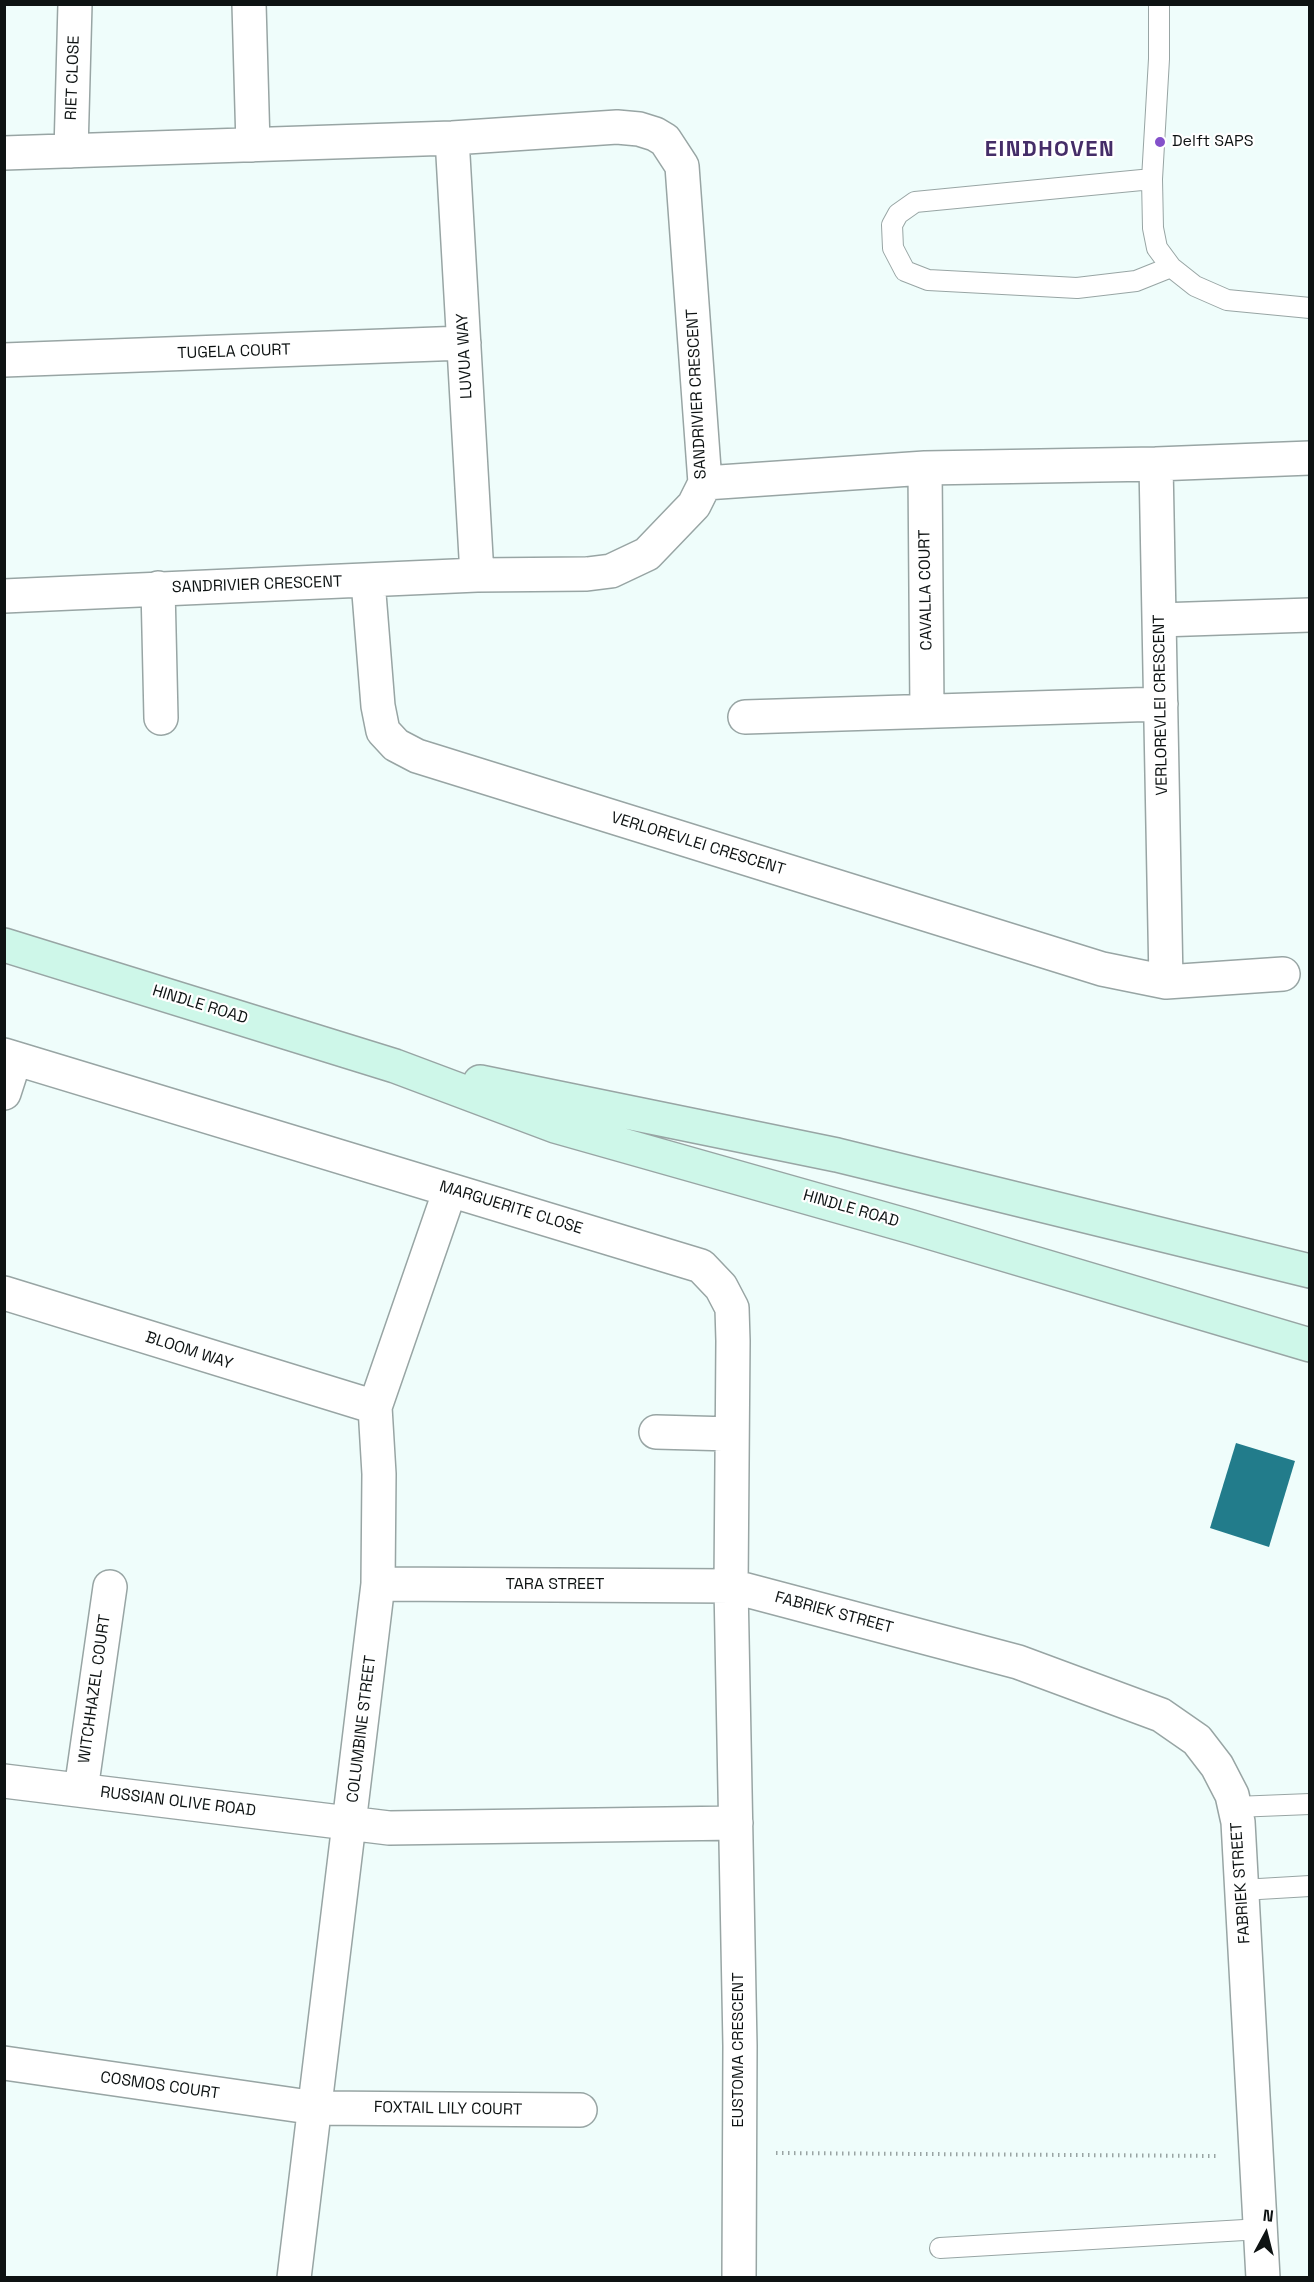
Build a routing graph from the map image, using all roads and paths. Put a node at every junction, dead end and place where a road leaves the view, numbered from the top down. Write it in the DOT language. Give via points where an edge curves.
graph roads {
  1 [pos="75,4"];
  2 [pos="249,4"];
  3 [pos="1159,4"];
  4 [pos="452,138"];
  5 [pos="253,145"];
  6 [pos="71,151"];
  7 [pos="4,153"];
  8 [pos="1152,179"];
  9 [pos="1171,267"];
  10 [pos="1310,308"];
  11 [pos="464,343"];
  12 [pos="4,360"];
  13 [pos="1310,458"];
  14 [pos="1156,465"];
  15 [pos="925,468"];
  16 [pos="705,483"];
  17 [pos="477,575"];
  18 [pos="368,582"];
  19 [pos="158,588"];
  20 [pos="4,596"];
  21 [pos="1310,615"];
  22 [pos="1160,620"];
  23 [pos="1161,704"];
  24 [pos="927,711"];
  25 [pos="745,717"];
  26 [pos="161,718"];
  27 [pos="4,945"];
  28 [pos="1283,974"];
  29 [pos="1166,982"];
  30 [pos="10,1057"];
  31 [pos="395,1066"];
  32 [pos="4,1093"];
  33 [pos="450,1190"];
  34 [pos="1310,1271"];
  35 [pos="4,1293"];
  36 [pos="1310,1345"];
  37 [pos="375,1407"];
  38 [pos="656,1432"];
  39 [pos="732,1434"];
  40 [pos="378,1584"];
  41 [pos="731,1586"];
  42 [pos="110,1587"];
  43 [pos="4,1781"];
  44 [pos="81,1790"];
  45 [pos="1310,1804"];
  46 [pos="1235,1807"];
  47 [pos="736,1823"];
  48 [pos="351,1824"];
  49 [pos="1310,1886"];
  50 [pos="1242,1890"];
  51 [pos="4,2064"];
  52 [pos="316,2108"];
  53 [pos="580,2110"];
  54 [pos="740,2153"];
  55 [pos="1257,2155"];
  56 [pos="1261,2229"];
  57 [pos="939,2248"];
  58 [pos="294,2277"];
  59 [pos="739,2277"];
  60 [pos="1263,2277"];
  1 -- 6 [label="street, RIET CLOSE"];
  2 -- 5 [label="street"];
  3 -- 8 [label="lane"];
  4 -- 5 [label="street, SANDRIVIER CRESCENT"];
  4 -- 11 [label="street, LUVUA WAY"];
  4 -- 16 [label="street, SANDRIVIER CRESCENT" via="617,127 655,134 674,152 682,166"];
  5 -- 6 [label="street, SANDRIVIER CRESCENT"];
  6 -- 7 [label="street, SANDRIVIER CRESCENT"];
  8 -- 9 [label="lane" via="1152,228 1157,248"];
  8 -- 9 [label="lane" via="915,202 898,214 892,225 894,248 905,271 915,277 940,281 1077,288 1136,281"];
  9 -- 10 [label="lane" via="1195,286 1227,300"];
  11 -- 12 [label="street, TUGELA COURT"];
  11 -- 17 [label="street, LUVUA WAY"];
  13 -- 14 [label="street"];
  14 -- 15 [label="street"];
  14 -- 22 [label="street, VERLOREVLEI CRESCENT"];
  15 -- 16 [label="street"];
  15 -- 24 [label="street, CAVALLA COURT"];
  16 -- 17 [label="street, SANDRIVIER CRESCENT" via="694,505 647,554 630,564 587,574"];
  17 -- 18 [label="street, SANDRIVIER CRESCENT"];
  18 -- 19 [label="street, SANDRIVIER CRESCENT"];
  18 -- 29 [label="street, VERLOREVLEI CRESCENT" via="378,706 384,731 396,745 417,756 1102,969"];
  19 -- 20 [label="street, SANDRIVIER CRESCENT"];
  19 -- 26 [label="street, SANDRIVIER CRESCENT"];
  21 -- 22 [label="street"];
  22 -- 23 [label="street, VERLOREVLEI CRESCENT"];
  23 -- 24 [label="street"];
  23 -- 29 [label="street, VERLOREVLEI CRESCENT"];
  24 -- 25 [label="street"];
  27 -- 31 [label="main road, HINDLE ROAD"];
  28 -- 29 [label="street, VERLOREVLEI CRESCENT"];
  30 -- 32 [label="street"];
  30 -- 33 [label="street, MARGUERITE CLOSE"];
  31 -- 34 [label="main road, HINDLE ROAD" via="837,1155"];
  31 -- 36 [label="main road, HINDLE ROAD" via="555,1126"];
  33 -- 37 [label="street, COLUMBINE STREET"];
  33 -- 39 [label="street, MARGUERITE CLOSE" via="701,1266 721,1287 732,1308"];
  35 -- 37 [label="street, BLOOM WAY"];
  37 -- 40 [label="street, COLUMBINE STREET"];
  38 -- 39 [label="street"];
  39 -- 41 [label="street, MARGUERITE CLOSE"];
  40 -- 41 [label="street, TARA STREET"];
  40 -- 48 [label="street, COLUMBINE STREET"];
  41 -- 46 [label="street, FABRIEK STREET" via="1017,1662 1161,1715 1197,1740 1217,1766"];
  41 -- 47 [label="street, EUSTOMA CRESCENT"];
  42 -- 44 [label="street, WITCHHAZEL COURT"];
  43 -- 44 [label="street, RUSSIAN OLIVE ROAD"];
  44 -- 48 [label="street, RUSSIAN OLIVE ROAD"];
  45 -- 46 [label="lane"];
  46 -- 50 [label="street, FABRIEK STREET"];
  47 -- 48 [label="street" via="389,1828"];
  47 -- 54 [label="street, EUSTOMA CRESCENT"];
  48 -- 52 [label="street, COLUMBINE STREET"];
  49 -- 50 [label="lane"];
  50 -- 55 [label="street, FABRIEK STREET"];
  51 -- 52 [label="street, COSMOS COURT"];
  52 -- 53 [label="street, FOXTAIL LILY COURT"];
  52 -- 58 [label="street, COLUMBINE STREET"];
  54 -- 55 [label="path"];
  54 -- 59 [label="street, EUSTOMA CRESCENT"];
  55 -- 56 [label="street, FABRIEK STREET"];
  56 -- 57 [label="lane"];
  56 -- 60 [label="street, FABRIEK STREET"];
}
